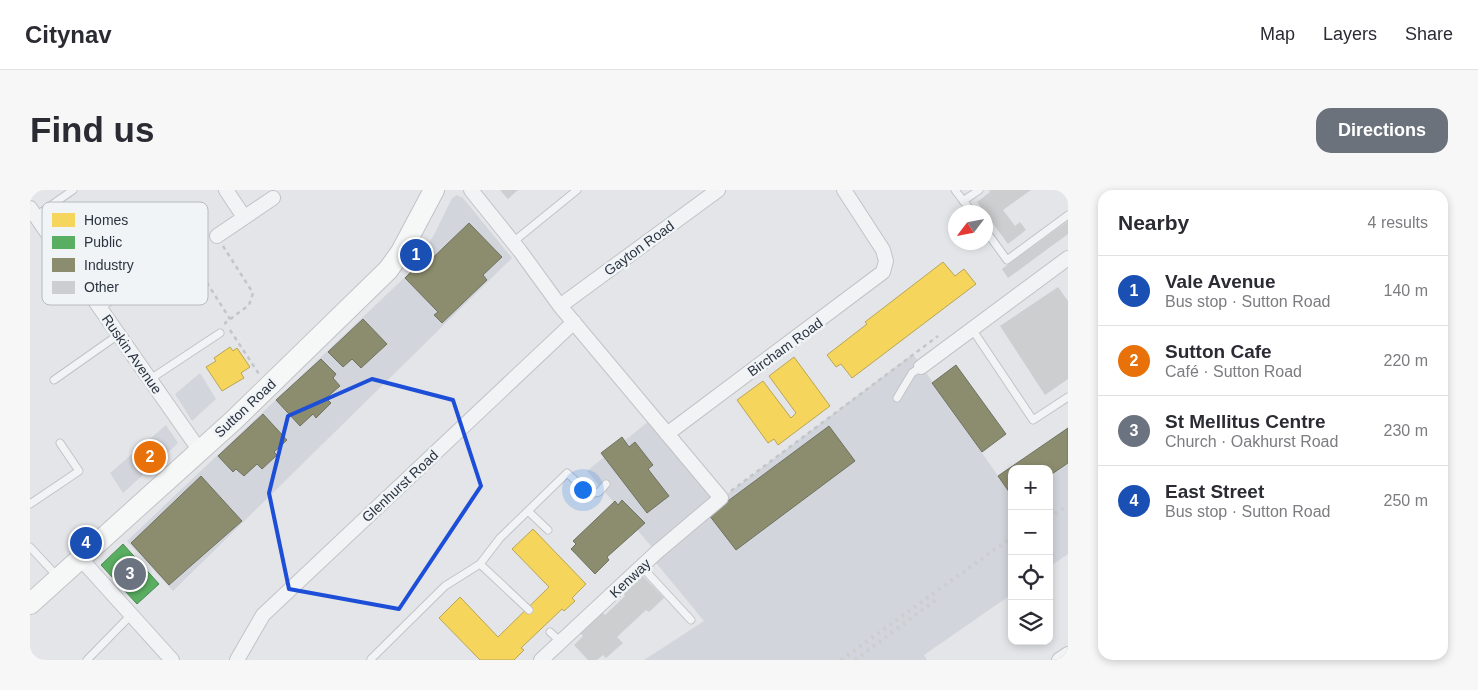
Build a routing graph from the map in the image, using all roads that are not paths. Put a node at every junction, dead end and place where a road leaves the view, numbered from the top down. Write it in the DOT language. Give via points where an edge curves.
graph roads {
  1 [pos="73,190"];
  2 [pos="226,190"];
  3 [pos="434,190"];
  4 [pos="472,190"];
  5 [pos="577,190"];
  6 [pos="718,190"];
  7 [pos="844,190"];
  8 [pos="955,190"];
  9 [pos="979,190"];
  10 [pos="274,198"];
  11 [pos="963,201"];
  12 [pos="51,202"];
  13 [pos="966,205"];
  14 [pos="33,212"];
  15 [pos="1068,215"];
  16 [pos="244,218"];
  17 [pos="42,225"];
  18 [pos="217,236"];
  19 [pos="993,241"];
  20 [pos="513,242"];
  21 [pos="1068,258"];
  22 [pos="98,305"];
  23 [pos="105,305"];
  24 [pos="560,306"];
  25 [pos="100,308"];
  26 [pos="574,322"];
  27 [pos="972,329"];
  28 [pos="220,333"];
  29 [pos="118,335"];
  30 [pos="921,367"];
  31 [pos="54,380"];
  32 [pos="150,380"];
  33 [pos="1068,397"];
  34 [pos="897,398"];
  35 [pos="667,434"];
  36 [pos="60,443"];
  37 [pos="200,451"];
  38 [pos="606,484"];
  39 [pos="30,504"];
  40 [pos="528,511"];
  41 [pos="548,530"];
  42 [pos="30,547"];
  43 [pos="80,558"];
  44 [pos="480,564"];
  45 [pos="642,567"];
  46 [pos="58,578"];
  47 [pos="30,604"];
  48 [pos="529,610"];
  49 [pos="131,615"];
  50 [pos="691,620"];
  51 [pos="550,632"];
  52 [pos="561,642"];
  53 [pos="1068,654"];
  54 [pos="370,659"];
  55 [pos="86,660"];
  56 [pos="172,660"];
  57 [pos="237,660"];
  58 [pos="541,660"];
  59 [pos="1059,660"];
  1 -- 12 [label="lane"];
  2 -- 16 [label="street"];
  3 -- 37 [label="main road, Sutton Road" via="388,270"];
  4 -- 20 [label="street"];
  5 -- 20 [label="lane"];
  6 -- 24 [label="street, Gayton Road"];
  7 -- 35 [label="street, Bircham Road" via="883,250 886,262 883,272"];
  8 -- 11 [label="lane"];
  9 -- 11 [label="lane"];
  10 -- 16 [label="street"];
  11 -- 13 [label="lane"];
  14 -- 17 [label="street, Ruskin Avenue"];
  15 -- 19 [label="lane" via="1007,260"];
  16 -- 18 [label="street"];
  20 -- 24 [label="street"];
  21 -- 27 [label="street"];
  22 -- 25 [label="street, Ruskin Avenue"];
  23 -- 25 [label="lane"];
  24 -- 26 [label="street"];
  25 -- 29 [label="street, Ruskin Avenue"];
  26 -- 35 [label="street"];
  26 -- 57 [label="street, Glenhurst Road" via="264,615"];
  27 -- 30 [label="street"];
  27 -- 33 [label="lane" via="1033,420"];
  28 -- 32 [label="lane"];
  29 -- 31 [label="lane"];
  29 -- 32 [label="street, Ruskin Avenue"];
  30 -- 34 [label="lane" via="912,373"];
  32 -- 37 [label="street, Ruskin Avenue"];
  35 -- 45 [label="street, Kenway" via="721,498"];
  36 -- 39 [label="lane" via="79,471"];
  37 -- 43 [label="main road, Sutton Road"];
  38 -- 40 [label="lane" via="599,492 590,494 567,473"];
  40 -- 41 [label="lane"];
  40 -- 44 [label="lane" via="500,538"];
  42 -- 46 [label="lane"];
  43 -- 46 [label="main road, Sutton Road"];
  43 -- 49 [label="street"];
  44 -- 48 [label="lane"];
  44 -- 54 [label="lane" via="445,586"];
  45 -- 50 [label="lane"];
  45 -- 52 [label="street, Kenway"];
  46 -- 47 [label="main road, Sutton Road"];
  49 -- 55 [label="lane"];
  49 -- 56 [label="street"];
  51 -- 52 [label="lane"];
  52 -- 58 [label="street, Kenway"];
  53 -- 59 [label="street"];
}
